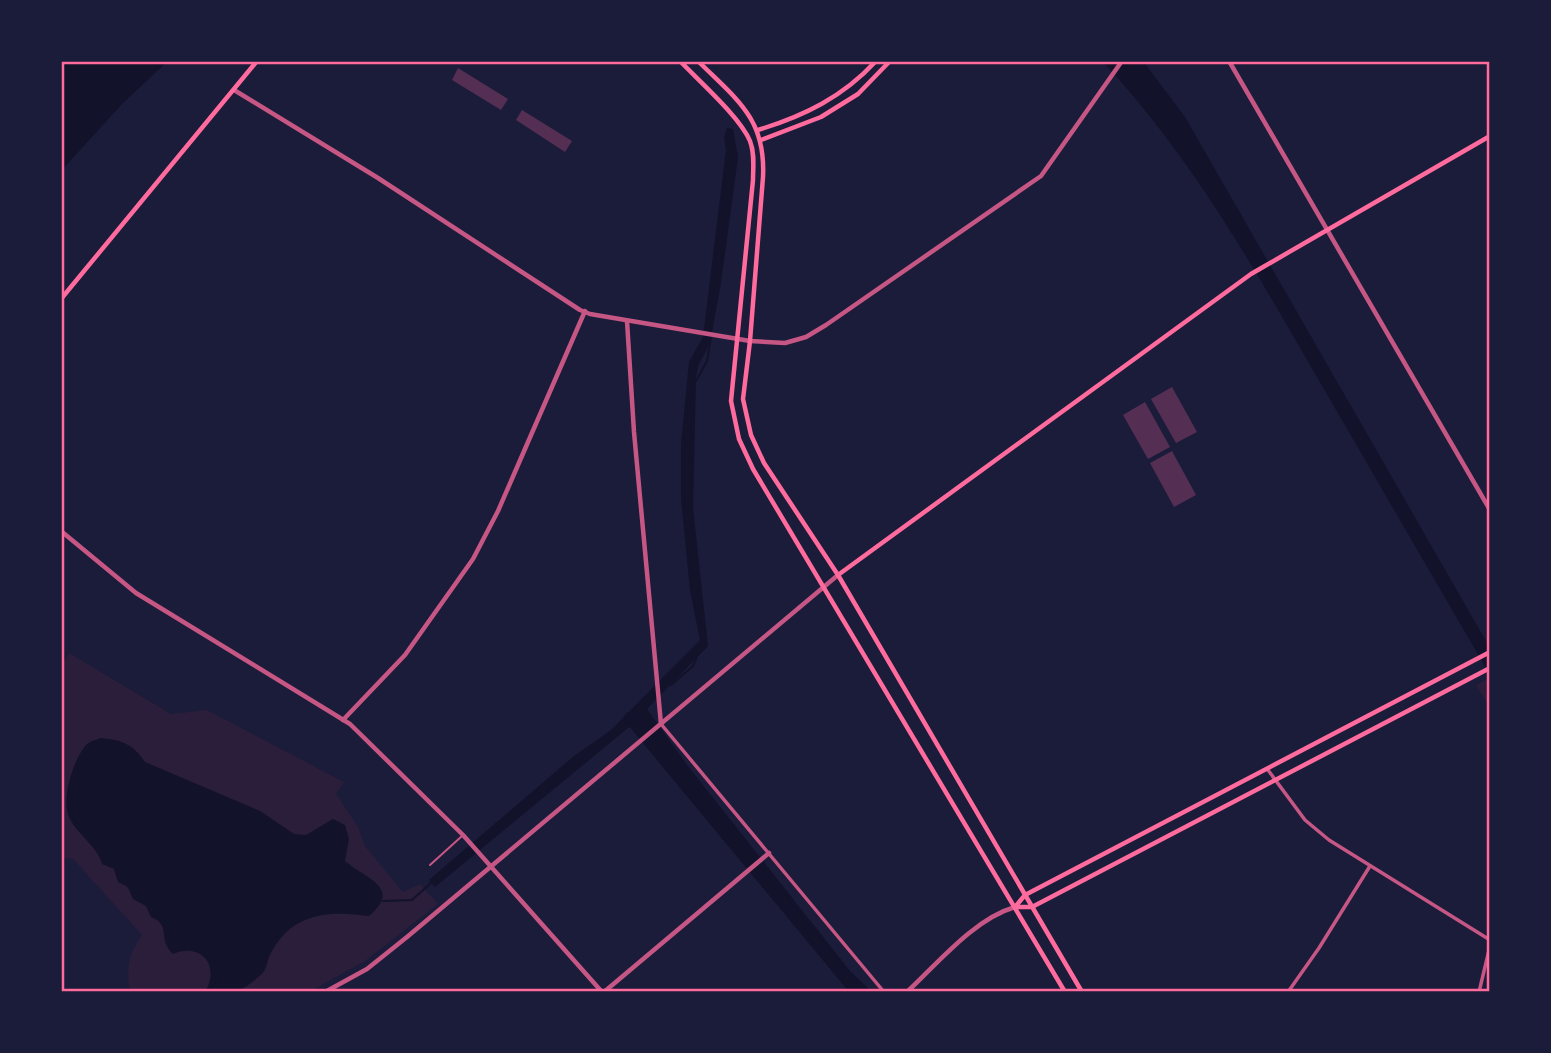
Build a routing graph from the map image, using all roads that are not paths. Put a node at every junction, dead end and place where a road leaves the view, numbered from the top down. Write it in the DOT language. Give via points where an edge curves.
graph roads {
  1 [pos="257,61"];
  2 [pos="680,61"];
  3 [pos="698,61"];
  4 [pos="876,61"];
  5 [pos="890,61"];
  6 [pos="1122,61"];
  7 [pos="1229,61"];
  8 [pos="234,90"];
  9 [pos="758,130"];
  10 [pos="1490,136"];
  11 [pos="761,140"];
  12 [pos="1326,229"];
  13 [pos="61,299"];
  14 [pos="585,312"];
  15 [pos="627,321"];
  16 [pos="739,340"];
  17 [pos="750,341"];
  18 [pos="1490,510"];
  19 [pos="61,531"];
  20 [pos="838,575"];
  21 [pos="824,587"];
  22 [pos="1490,652"];
  23 [pos="1490,668"];
  24 [pos="343,720"];
  25 [pos="660,725"];
  26 [pos="1268,770"];
  27 [pos="1276,782"];
  28 [pos="463,835"];
  29 [pos="769,853"];
  30 [pos="430,865"];
  31 [pos="1370,866"];
  32 [pos="491,867"];
  33 [pos="1025,895"];
  34 [pos="1015,907"];
  35 [pos="1032,907"];
  36 [pos="1490,940"];
  37 [pos="1490,946"];
  38 [pos="326,992"];
  39 [pos="603,992"];
  40 [pos="884,992"];
  41 [pos="907,992"];
  42 [pos="1065,992"];
  43 [pos="1082,992"];
  44 [pos="1288,992"];
  45 [pos="1479,992"];
  1 -- 8 [label="main road"];
  2 -- 16 [label="main road" via="741,126 754,161"];
  3 -- 9 [label="main road" via="746,109"];
  4 -- 9 [label="main road" via="851,86 817,108"];
  5 -- 11 [label="main road" via="858,94 821,117"];
  6 -- 17 [label="street" via="1041,176 806,337 785,343"];
  7 -- 12 [label="street"];
  8 -- 13 [label="main road"];
  8 -- 14 [label="street"];
  9 -- 11 [label="main road"];
  10 -- 12 [label="main road"];
  11 -- 17 [label="main road" via="764,162"];
  12 -- 18 [label="street"];
  12 -- 20 [label="main road" via="1254,273"];
  14 -- 15 [label="street"];
  14 -- 24 [label="street" via="473,559 405,655"];
  15 -- 16 [label="street"];
  15 -- 25 [label="street"];
  16 -- 17 [label="street"];
  16 -- 21 [label="main road" via="731,401 739,439"];
  17 -- 20 [label="main road" via="743,399 751,435 764,463"];
  19 -- 24 [label="street" via="136,593"];
  20 -- 21 [label="street"];
  20 -- 33 [label="main road"];
  21 -- 25 [label="street"];
  21 -- 34 [label="main road"];
  22 -- 26 [label="main road"];
  23 -- 27 [label="main road"];
  24 -- 28 [label="street"];
  25 -- 29 [label="street"];
  25 -- 32 [label="street"];
  26 -- 27 [label="street"];
  26 -- 33 [label="main road"];
  27 -- 31 [label="street" via="1305,820"];
  27 -- 35 [label="main road"];
  28 -- 30 [label="lane"];
  28 -- 32 [label="street"];
  29 -- 39 [label="street"];
  29 -- 40 [label="street"];
  31 -- 36 [label="street"];
  31 -- 44 [label="street"];
  32 -- 38 [label="street" via="367,969"];
  32 -- 39 [label="street"];
  33 -- 34 [label="main road"];
  33 -- 35 [label="main road"];
  34 -- 35 [label="main road"];
  34 -- 41 [label="street" via="997,912"];
  34 -- 42 [label="main road"];
  35 -- 43 [label="main road"];
  37 -- 45 [label="street"];
}
